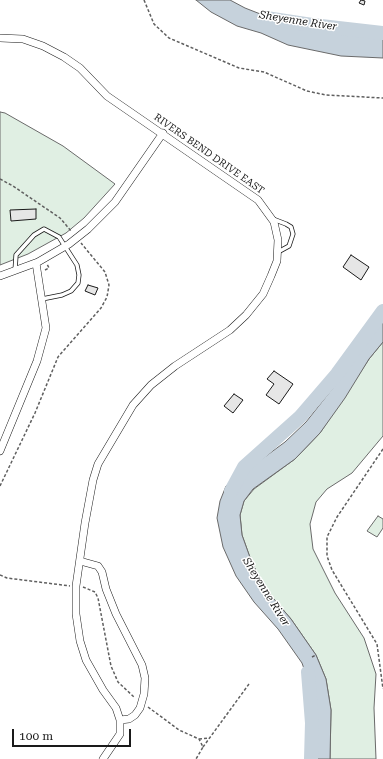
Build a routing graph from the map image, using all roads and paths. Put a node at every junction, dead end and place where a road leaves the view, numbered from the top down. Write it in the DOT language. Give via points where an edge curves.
graph roads {
  1 [pos="144,0"];
  2 [pos="0,38"];
  3 [pos="383,98"];
  4 [pos="163,133"];
  5 [pos="0,180"];
  6 [pos="272,219"];
  7 [pos="71,231"];
  8 [pos="66,246"];
  9 [pos="83,246"];
  10 [pos="277,252"];
  11 [pos="36,263"];
  12 [pos="15,272"];
  13 [pos="0,276"];
  14 [pos="42,299"];
  15 [pos="383,450"];
  16 [pos="0,452"];
  17 [pos="0,486"];
  18 [pos="80,561"];
  19 [pos="0,575"];
  20 [pos="66,585"];
  21 [pos="84,587"];
  22 [pos="316,656"];
  23 [pos="312,657"];
  24 [pos="249,684"];
  25 [pos="383,689"];
  26 [pos="141,703"];
  27 [pos="120,720"];
  28 [pos="210,738"];
  29 [pos="199,739"];
  30 [pos="203,747"];
  31 [pos="103,759"];
  32 [pos="196,759"];
  1 -- 3 [label="path" via="154,24 170,38 239,68 264,72 306,91 326,95"];
  2 -- 4 [label="street, RIVERS BEND DRIVE EAST" via="23,40 43,46 64,57 80,68 107,96"];
  4 -- 6 [label="street, RIVERS BEND DRIVE EAST" via="249,192"];
  4 -- 8 [label="street" via="116,202"];
  5 -- 7 [label="path" via="60,218"];
  6 -- 10 [label="street, RIVERS BEND DRIVE EAST" via="278,240"];
  6 -- 10 [label="lane" via="286,224 293,234 289,246"];
  8 -- 11 [label="street"];
  8 -- 12 [label="lane" via="59,237 44,229 34,235 16,255"];
  8 -- 14 [label="lane" via="77,265 78,283 71,291"];
  9 -- 17 [label="path" via="105,272 109,285 107,297 101,308 58,357"];
  10 -- 18 [label="street, RIVERS BEND DRIVE EAST" via="272,276 263,294 246,315 230,330 151,385 133,405 98,464"];
  11 -- 12 [label="street"];
  11 -- 14 [label="street"];
  12 -- 13 [label="street"];
  14 -- 16 [label="street" via="46,328 37,361"];
  15 -- 25 [label="path" via="337,517 327,537 327,556 332,570 377,644"];
  18 -- 26 [label="street" via="98,566 102,572 116,614 142,665 145,678"];
  18 -- 27 [label="street, RIVERS BEND DRIVE EAST" via="76,586 76,614 80,641 93,674 116,708"];
  19 -- 20 [label="path"];
  21 -- 26 [label="path" via="95,592 98,598 111,666 118,682"];
  22 -- 23 [label="path"];
  24 -- 28 [label="path"];
  26 -- 27 [label="street" via="135,715"];
  26 -- 29 [label="path" via="179,730"];
  27 -- 31 [label="street" via="120,734"];
  28 -- 29 [label="path"];
  28 -- 30 [label="path"];
  29 -- 30 [label="path"];
  30 -- 32 [label="path"];
}
